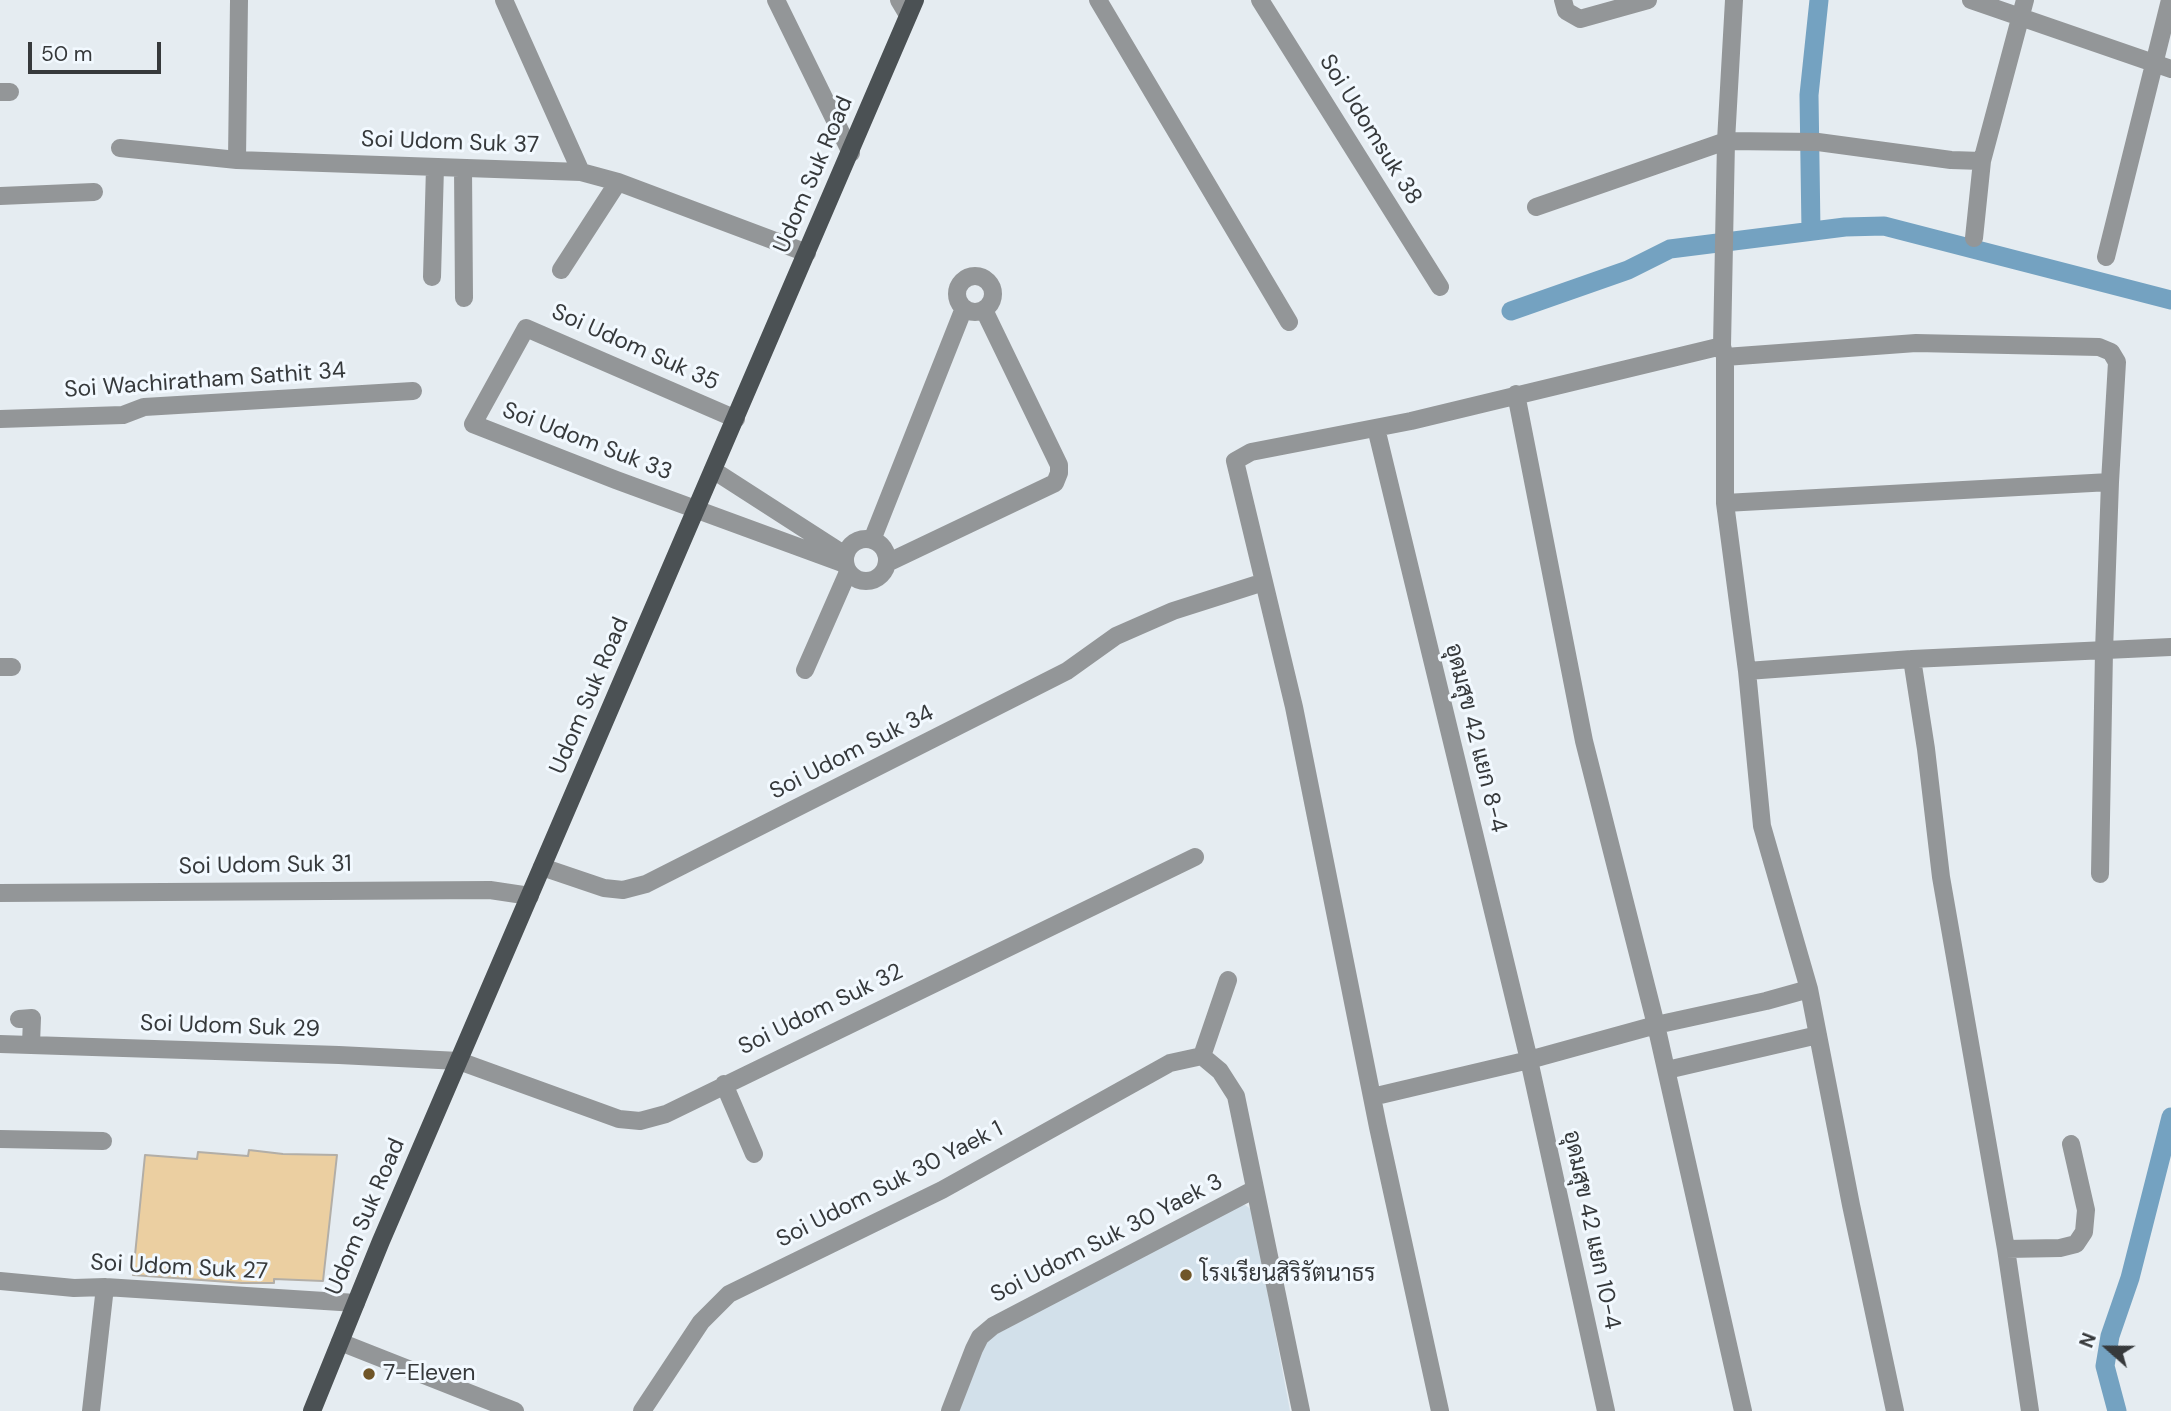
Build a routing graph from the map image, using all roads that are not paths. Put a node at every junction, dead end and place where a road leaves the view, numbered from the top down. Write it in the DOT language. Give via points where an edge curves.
graph roads {
  1 [pos="239,0"];
  2 [pos="504,0"];
  3 [pos="776,0"];
  4 [pos="1098,0"];
  5 [pos="1260,0"];
  6 [pos="1563,0"];
  7 [pos="1648,0"];
  8 [pos="1734,0"];
  9 [pos="1971,0"];
  10 [pos="2170,0"];
  11 [pos="908,5"];
  12 [pos="2023,8"];
  13 [pos="2163,66"];
  14 [pos="1727,141"];
  15 [pos="120,148"];
  16 [pos="851,153"];
  17 [pos="237,160"];
  18 [pos="1982,161"];
  19 [pos="435,167"];
  20 [pos="463,168"];
  21 [pos="581,172"];
  22 [pos="618,182"];
  23 [pos="94,192"];
  24 [pos="0,195"];
  25 [pos="1536,206"];
  26 [pos="1974,238"];
  27 [pos="807,253"];
  28 [pos="2106,257"];
  29 [pos="561,270"];
  30 [pos="432,277"];
  31 [pos="1440,286"];
  32 [pos="464,298"];
  33 [pos="964,308"];
  34 [pos="984,310"];
  35 [pos="1289,322"];
  36 [pos="1724,352"];
  37 [pos="500,376"];
  38 [pos="413,391"];
  39 [pos="1516,394"];
  40 [pos="0,419"];
  41 [pos="736,419"];
  42 [pos="1376,428"];
  43 [pos="713,470"];
  44 [pos="2110,482"];
  45 [pos="1725,503"];
  46 [pos="696,510"];
  47 [pos="872,540"];
  48 [pos="887,563"];
  49 [pos="846,564"];
  50 [pos="1264,582"];
  51 [pos="2170,647"];
  52 [pos="2104,651"];
  53 [pos="1912,659"];
  54 [pos="805,670"];
  55 [pos="1747,671"];
  56 [pos="1195,857"];
  57 [pos="542,867"];
  58 [pos="2100,874"];
  59 [pos="0,893"];
  60 [pos="530,896"];
  61 [pos="1228,980"];
  62 [pos="1809,989"];
  63 [pos="19,1018"];
  64 [pos="1656,1024"];
  65 [pos="1818,1035"];
  66 [pos="0,1044"];
  67 [pos="31,1044"];
  68 [pos="1202,1056"];
  69 [pos="1529,1060"];
  70 [pos="459,1061"];
  71 [pos="1667,1070"];
  72 [pos="724,1084"];
  73 [pos="1371,1097"];
  74 [pos="0,1139"];
  75 [pos="103,1141"];
  76 [pos="2071,1144"];
  77 [pos="754,1154"];
  78 [pos="1255,1189"];
  79 [pos="2006,1249"];
  80 [pos="0,1281"];
  81 [pos="105,1287"];
  82 [pos="356,1303"];
  83 [pos="340,1342"];
  84 [pos="91,1411"];
  85 [pos="312,1411"];
  86 [pos="515,1411"];
  87 [pos="642,1411"];
  88 [pos="950,1411"];
  89 [pos="1301,1411"];
  90 [pos="1440,1411"];
  91 [pos="1606,1411"];
  92 [pos="1743,1411"];
  93 [pos="1895,1411"];
  94 [pos="2030,1411"];
  1 -- 17 [label="street"];
  2 -- 21 [label="street"];
  3 -- 16 [label="street"];
  4 -- 35 [label="street"];
  5 -- 31 [label="street, Soi Udomsuk 38"];
  6 -- 7 [label="street" via="1566,11 1580,19"];
  8 -- 14 [label="street"];
  9 -- 12 [label="street"];
  10 -- 13 [label="street"];
  11 -- 16 [label="main road, Udom Suk Road"];
  12 -- 13 [label="street"];
  12 -- 18 [label="street"];
  13 -- 28 [label="street"];
  14 -- 18 [label="street" via="1818,142"];
  14 -- 25 [label="street"];
  14 -- 36 [label="street"];
  15 -- 17 [label="street, Soi Udom Suk 37"];
  16 -- 27 [label="main road, Udom Suk Road"];
  17 -- 19 [label="street, Soi Udom Suk 37"];
  18 -- 26 [label="street"];
  19 -- 20 [label="street, Soi Udom Suk 37"];
  19 -- 30 [label="street"];
  20 -- 21 [label="street, Soi Udom Suk 37"];
  20 -- 32 [label="street"];
  21 -- 22 [label="street, Soi Udom Suk 37"];
  22 -- 27 [label="street, Soi Udom Suk 37"];
  22 -- 29 [label="street"];
  23 -- 24 [label="street"];
  27 -- 41 [label="main road, Udom Suk Road"];
  33 -- 34 [label="street"];
  33 -- 34 [label="street" via="957,289 966,278 980,276 987,279 993,292"];
  33 -- 47 [label="street"];
  34 -- 48 [label="street" via="1059,473 1055,483"];
  36 -- 39 [label="street"];
  36 -- 44 [label="street" via="1916,343 2099,347 2112,352 2117,362"];
  36 -- 45 [label="street"];
  37 -- 41 [label="street, Soi Udom Suk 35" via="526,328"];
  37 -- 46 [label="street, Soi Udom Suk 33" via="473,424"];
  38 -- 40 [label="street, Soi Wachiratham Sathit 34" via="144,407 123,415"];
  39 -- 42 [label="street"];
  39 -- 64 [label="street" via="1584,741"];
  41 -- 43 [label="main road, Udom Suk Road"];
  42 -- 50 [label="street" via="1251,452 1235,461"];
  42 -- 69 [label="street, อุดมสุข 42 แยก 8-4"];
  43 -- 46 [label="main road, Udom Suk Road"];
  43 -- 49 [label="street"];
  44 -- 45 [label="street"];
  44 -- 52 [label="street"];
  45 -- 55 [label="street"];
  46 -- 49 [label="street"];
  46 -- 57 [label="main road, Udom Suk Road"];
  47 -- 48 [label="street" via="884,549"];
  47 -- 49 [label="street" via="853,544"];
  48 -- 49 [label="street" via="880,576 867,582 853,577"];
  49 -- 54 [label="street"];
  50 -- 57 [label="street, Soi Udom Suk 34" via="1173,611 1116,636 1067,671 646,884 623,890 604,888"];
  50 -- 73 [label="street" via="1294,708"];
  51 -- 52 [label="street"];
  52 -- 53 [label="street"];
  52 -- 58 [label="street"];
  53 -- 55 [label="street"];
  53 -- 79 [label="street" via="1941,877"];
  55 -- 62 [label="street" via="1762,826"];
  56 -- 72 [label="street, Soi Udom Suk 32"];
  57 -- 60 [label="main road, Udom Suk Road"];
  59 -- 60 [label="street, Soi Udom Suk 31" via="491,890"];
  60 -- 70 [label="main road, Udom Suk Road"];
  61 -- 68 [label="street"];
  62 -- 64 [label="street"];
  62 -- 65 [label="street"];
  63 -- 67 [label="street" via="32,1018"];
  64 -- 69 [label="street"];
  64 -- 71 [label="street"];
  65 -- 71 [label="street"];
  65 -- 93 [label="street"];
  66 -- 67 [label="street, Soi Udom Suk 29"];
  67 -- 70 [label="street, Soi Udom Suk 29"];
  68 -- 78 [label="street" via="1220,1071 1236,1096"];
  68 -- 87 [label="street, Soi Udom Suk 30 Yaek 1" via="1170,1063 942,1190 729,1294 701,1322"];
  69 -- 73 [label="street"];
  69 -- 91 [label="street, อุดมสุข 42 แยก 10-4"];
  70 -- 72 [label="street, Soi Udom Suk 32" via="619,1119 640,1121 666,1114"];
  70 -- 82 [label="main road, Udom Suk Road"];
  71 -- 92 [label="street"];
  72 -- 77 [label="street"];
  73 -- 90 [label="street"];
  74 -- 75 [label="street"];
  76 -- 79 [label="street" via="2086,1210 2084,1232 2076,1244 2060,1248"];
  78 -- 88 [label="street, Soi Udom Suk 30 Yaek 3" via="993,1326 974,1349"];
  78 -- 89 [label="street"];
  79 -- 94 [label="street"];
  80 -- 81 [label="street, Soi Udom Suk 27"];
  81 -- 82 [label="street, Soi Udom Suk 27"];
  81 -- 84 [label="street"];
  82 -- 83 [label="main road, Udom Suk Road"];
  83 -- 85 [label="main road, Udom Suk Road"];
  83 -- 86 [label="street"];
}
